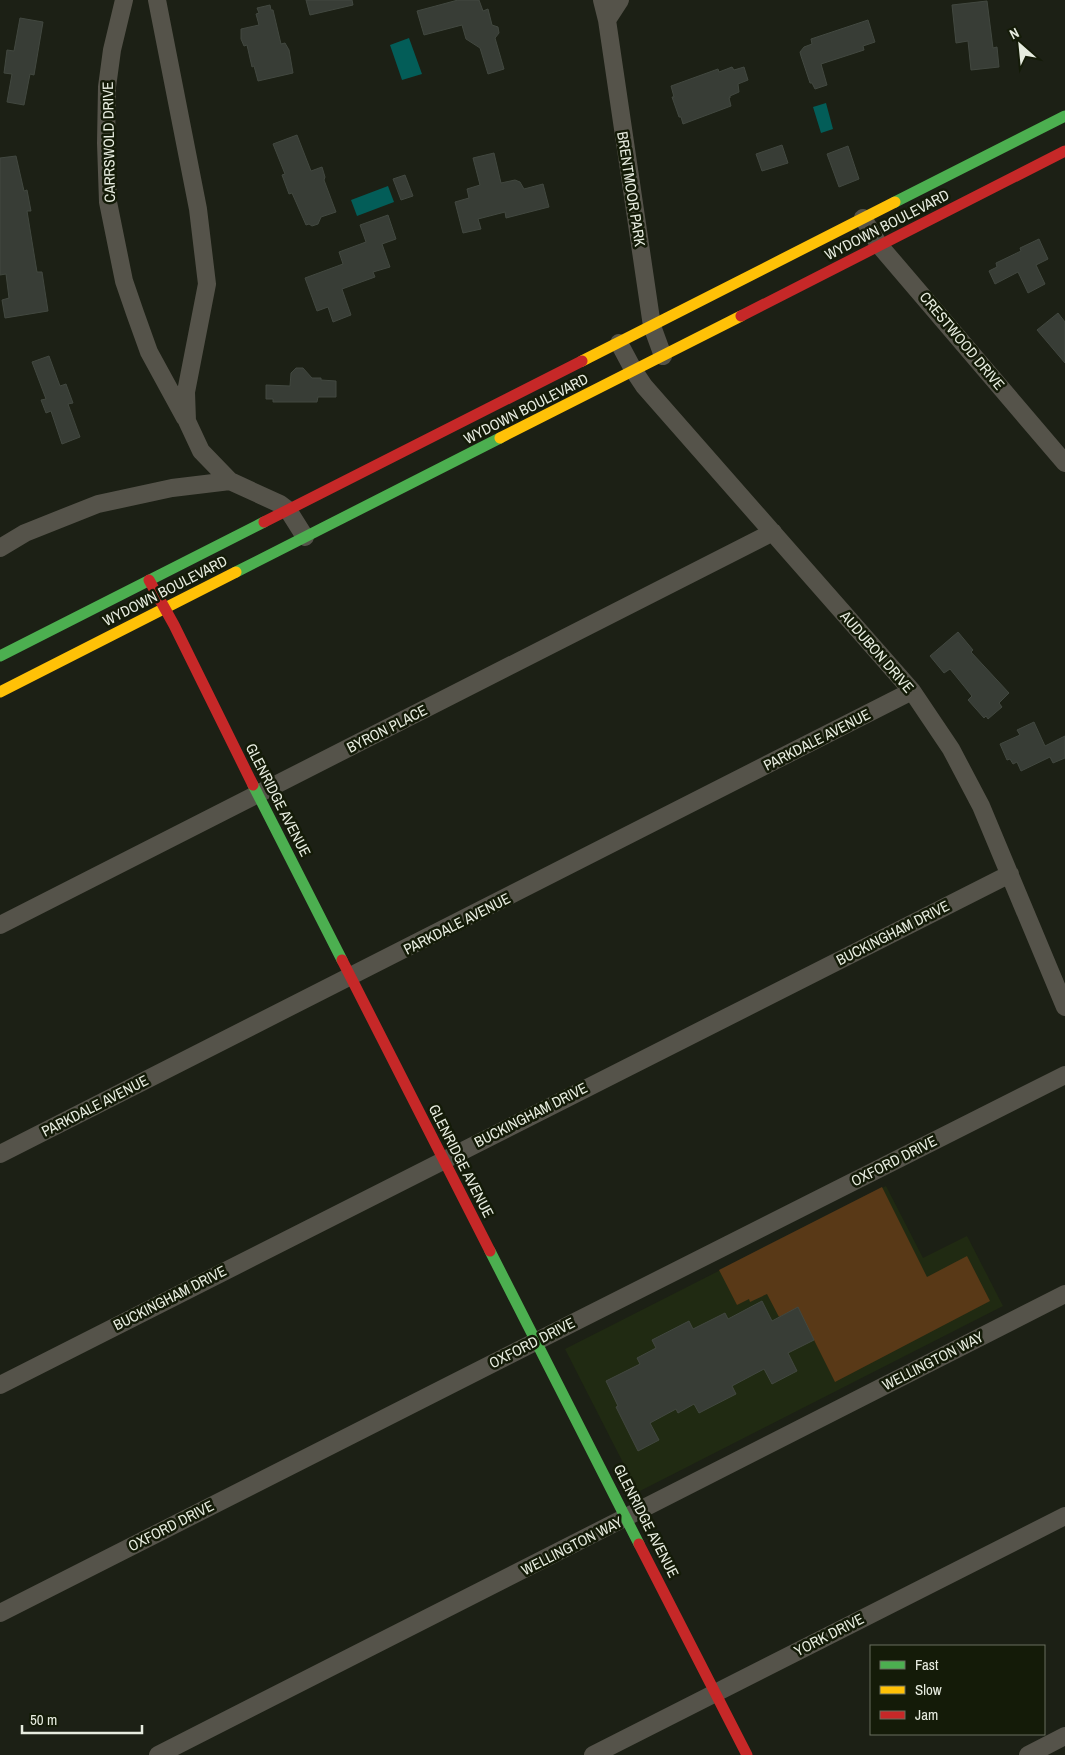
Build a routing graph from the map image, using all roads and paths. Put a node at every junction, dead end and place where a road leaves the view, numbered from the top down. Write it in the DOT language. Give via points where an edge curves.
graph roads {
  1 [pos="124,0"];
  2 [pos="157,0"];
  3 [pos="602,0"];
  4 [pos="620,0"];
  5 [pos="607,20"];
  6 [pos="1065,116"];
  7 [pos="1065,151"];
  8 [pos="863,218"];
  9 [pos="880,245"];
  10 [pos="652,326"];
  11 [pos="619,343"];
  12 [pos="663,356"];
  13 [pos="634,371"];
  14 [pos="187,421"];
  15 [pos="1065,463"];
  16 [pos="230,481"];
  17 [pos="288,510"];
  18 [pos="773,532"];
  19 [pos="305,537"];
  20 [pos="0,548"];
  21 [pos="150,580"];
  22 [pos="165,608"];
  23 [pos="0,656"];
  24 [pos="912,691"];
  25 [pos="0,692"];
  26 [pos="258,795"];
  27 [pos="1010,874"];
  28 [pos="0,925"];
  29 [pos="351,977"];
  30 [pos="1065,1007"];
  31 [pos="1065,1076"];
  32 [pos="0,1154"];
  33 [pos="443,1160"];
  34 [pos="1065,1294"];
  35 [pos="536,1341"];
  36 [pos="0,1385"];
  37 [pos="1065,1516"];
  38 [pos="627,1518"];
  39 [pos="0,1613"];
  40 [pos="716,1692"];
  41 [pos="1065,1736"];
  42 [pos="158,1755"];
  43 [pos="593,1755"];
  44 [pos="747,1755"];
  45 [pos="1028,1755"];
  1 -- 14 [label="street, CARRSWOLD DRIVE" via="106,87 108,202 124,281 149,352"];
  2 -- 14 [label="street, CARRSWOLD DRIVE" via="198,209 207,284 186,392"];
  3 -- 5 [label="street, BRENTMOOR PARK"];
  4 -- 5 [label="street"];
  5 -- 10 [label="street, BRENTMOOR PARK"];
  6 -- 8 [label="street, WYDOWN BOULEVARD"];
  7 -- 9 [label="street, WYDOWN BOULEVARD"];
  8 -- 9 [label="street, CRESTWOOD DRIVE"];
  8 -- 10 [label="street, WYDOWN BOULEVARD"];
  9 -- 12 [label="street, WYDOWN BOULEVARD"];
  9 -- 15 [label="street, CRESTWOOD DRIVE"];
  10 -- 11 [label="street, WYDOWN BOULEVARD"];
  10 -- 12 [label="street, BRENTMOOR PARK"];
  11 -- 13 [label="street, AUDUBON DRIVE"];
  11 -- 17 [label="street, WYDOWN BOULEVARD"];
  12 -- 13 [label="street, WYDOWN BOULEVARD"];
  13 -- 18 [label="street, AUDUBON DRIVE"];
  13 -- 19 [label="street, WYDOWN BOULEVARD"];
  14 -- 16 [label="street, CARRSWOLD DRIVE" via="201,451"];
  16 -- 17 [label="street, CARRSWOLD DRIVE"];
  16 -- 20 [label="street" via="172,488 98,504 25,533"];
  17 -- 19 [label="street, CARRSWOLD DRIVE"];
  17 -- 21 [label="street, WYDOWN BOULEVARD"];
  18 -- 24 [label="street, AUDUBON DRIVE"];
  18 -- 26 [label="street, BYRON PLACE"];
  19 -- 22 [label="street, WYDOWN BOULEVARD"];
  21 -- 22 [label="street, GLENRIDGE AVENUE"];
  21 -- 23 [label="street, WYDOWN BOULEVARD"];
  22 -- 25 [label="street, WYDOWN BOULEVARD"];
  22 -- 26 [label="street, GLENRIDGE AVENUE"];
  24 -- 27 [label="street, AUDUBON DRIVE" via="951,749"];
  24 -- 29 [label="street, PARKDALE AVENUE"];
  26 -- 28 [label="street, BYRON PLACE"];
  26 -- 29 [label="street, GLENRIDGE AVENUE"];
  27 -- 30 [label="street, AUDUBON DRIVE"];
  27 -- 33 [label="street, BUCKINGHAM DRIVE"];
  29 -- 32 [label="street, PARKDALE AVENUE"];
  29 -- 33 [label="street, GLENRIDGE AVENUE"];
  31 -- 35 [label="street, OXFORD DRIVE"];
  33 -- 35 [label="street, GLENRIDGE AVENUE"];
  33 -- 36 [label="street, BUCKINGHAM DRIVE"];
  34 -- 38 [label="street, WELLINGTON WAY"];
  35 -- 38 [label="street, GLENRIDGE AVENUE"];
  35 -- 39 [label="street, OXFORD DRIVE"];
  37 -- 40 [label="street, YORK DRIVE"];
  38 -- 40 [label="street, GLENRIDGE AVENUE"];
  38 -- 42 [label="street, WELLINGTON WAY"];
  40 -- 43 [label="street, YORK DRIVE"];
  40 -- 44 [label="street, GLENRIDGE AVENUE"];
  41 -- 45 [label="street"];
}
